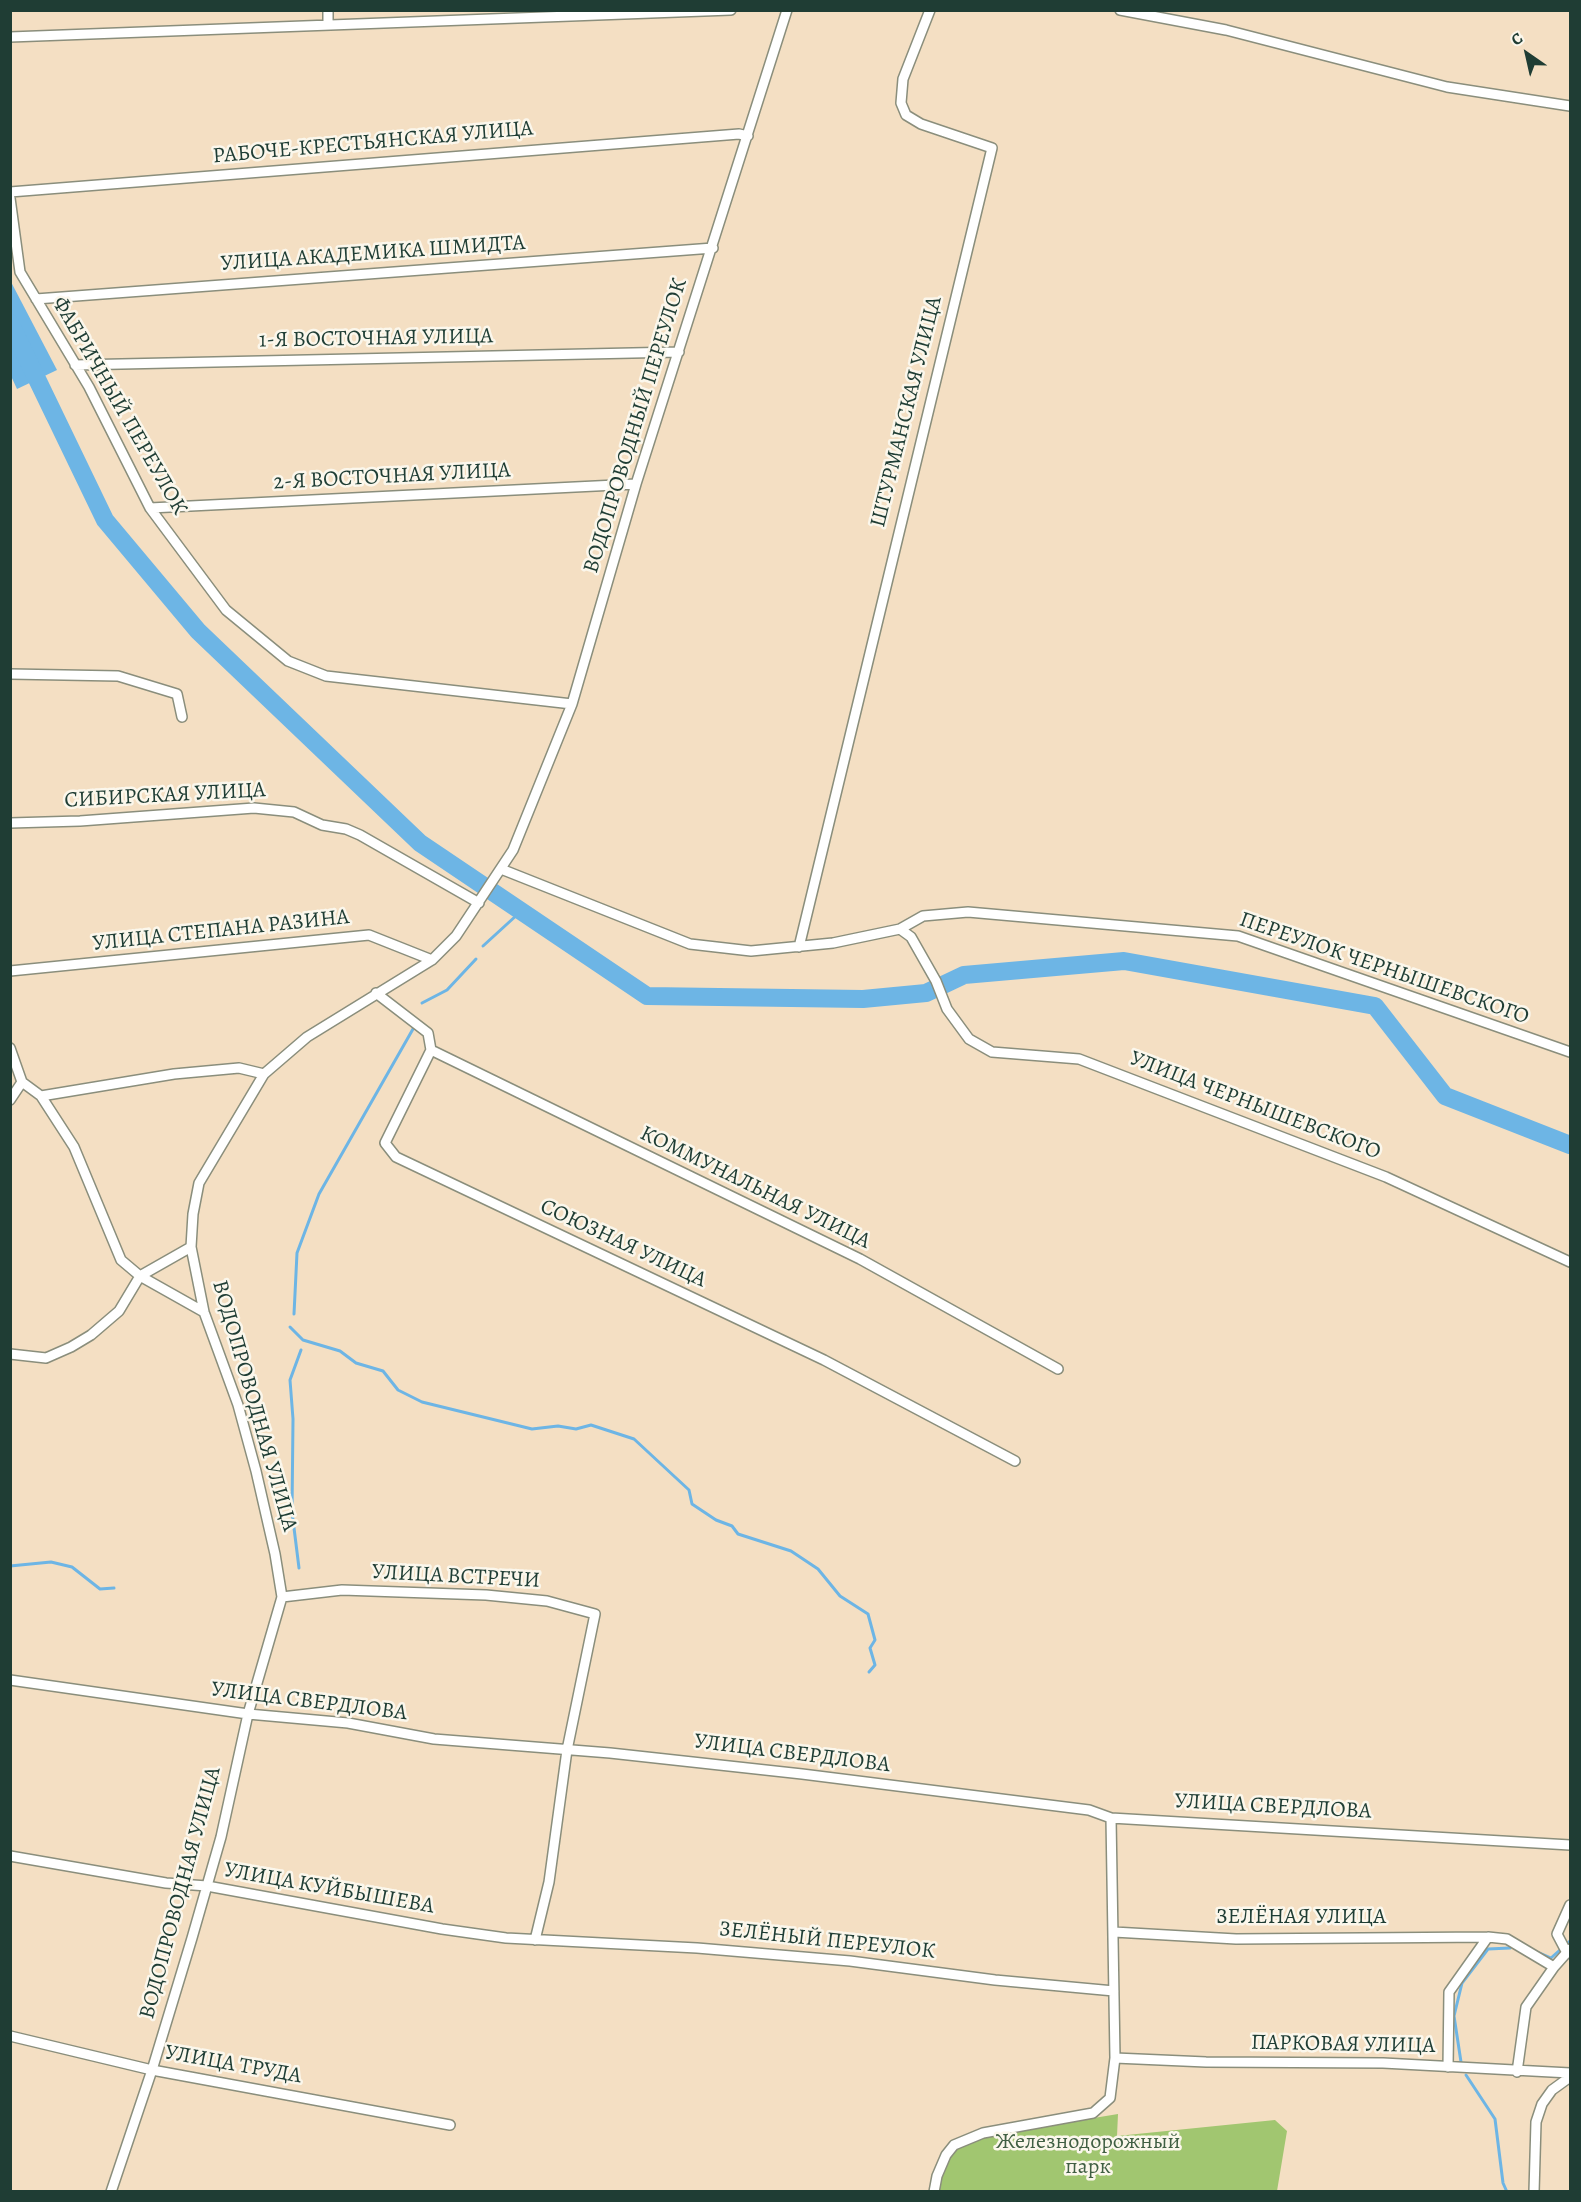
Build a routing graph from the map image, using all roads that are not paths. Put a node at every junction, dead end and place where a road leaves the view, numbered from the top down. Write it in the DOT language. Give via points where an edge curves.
graph roads {
  1 [pos="328,10"];
  2 [pos="731,10"];
  3 [pos="787,10"];
  4 [pos="930,10"];
  5 [pos="1120,10"];
  6 [pos="328,25"];
  7 [pos="10,37"];
  8 [pos="1570,106"];
  9 [pos="743,135"];
  10 [pos="10,192"];
  11 [pos="10,198"];
  12 [pos="713,248"];
  13 [pos="36,299"];
  14 [pos="679,352"];
  15 [pos="75,365"];
  16 [pos="636,484"];
  17 [pos="150,508"];
  18 [pos="10,674"];
  19 [pos="572,704"];
  20 [pos="182,717"];
  21 [pos="10,823"];
  22 [pos="513,850"];
  23 [pos="501,869"];
  24 [pos="479,903"];
  25 [pos="900,929"];
  26 [pos="799,947"];
  27 [pos="432,960"];
  28 [pos="10,970"];
  29 [pos="376,993"];
  30 [pos="10,1048"];
  31 [pos="431,1050"];
  32 [pos="1570,1052"];
  33 [pos="264,1074"];
  34 [pos="22,1082"];
  35 [pos="41,1096"];
  36 [pos="10,1100"];
  37 [pos="191,1247"];
  38 [pos="1570,1262"];
  39 [pos="140,1276"];
  40 [pos="204,1312"];
  41 [pos="10,1354"];
  42 [pos="1058,1369"];
  43 [pos="1015,1461"];
  44 [pos="282,1597"];
  45 [pos="10,1680"];
  46 [pos="248,1714"];
  47 [pos="567,1750"];
  48 [pos="1111,1818"];
  49 [pos="1570,1845"];
  50 [pos="10,1856"];
  51 [pos="207,1886"];
  52 [pos="1570,1905"];
  53 [pos="1114,1932"];
  54 [pos="1488,1937"];
  55 [pos="535,1940"];
  56 [pos="1569,1952"];
  57 [pos="1554,1967"];
  58 [pos="1114,1991"];
  59 [pos="10,2036"];
  60 [pos="1115,2058"];
  61 [pos="1448,2067"];
  62 [pos="152,2070"];
  63 [pos="1517,2072"];
  64 [pos="1570,2075"];
  65 [pos="450,2125"];
  66 [pos="111,2192"];
  67 [pos="934,2192"];
  68 [pos="1534,2192"];
  1 -- 6 [label="street"];
  2 -- 6 [label="street"];
  3 -- 9 [label="street, ВОДОПРОВОДНЫЙ ПЕРЕУЛОК"];
  4 -- 26 [label="street, ШТУРМАНСКАЯ УЛИЦА" via="903,79 901,103 906,115 921,124 992,148"];
  5 -- 8 [label="street" via="1226,30 1447,87"];
  6 -- 7 [label="street"];
  9 -- 10 [label="street, РАБОЧЕ-КРЕСТЬЯНСКАЯ УЛИЦА"];
  9 -- 12 [label="street, ВОДОПРОВОДНЫЙ ПЕРЕУЛОК"];
  11 -- 13 [label="street, ФАБРИЧНЫЙ ПЕРЕУЛОК" via="21,272"];
  12 -- 13 [label="street, УЛИЦА АКАДЕМИКА ШМИДТА"];
  12 -- 14 [label="street, ВОДОПРОВОДНЫЙ ПЕРЕУЛОК"];
  13 -- 15 [label="street, ФАБРИЧНЫЙ ПЕРЕУЛОК"];
  14 -- 15 [label="street, 1-Я ВОСТОЧНАЯ УЛИЦА"];
  14 -- 16 [label="street, ВОДОПРОВОДНЫЙ ПЕРЕУЛОК"];
  15 -- 17 [label="street, ФАБРИЧНЫЙ ПЕРЕУЛОК"];
  16 -- 17 [label="street, 2-Я ВОСТОЧНАЯ УЛИЦА"];
  16 -- 19 [label="street, ВОДОПРОВОДНЫЙ ПЕРЕУЛОК"];
  17 -- 19 [label="street, ФАБРИЧНЫЙ ПЕРЕУЛОК" via="226,610 288,661 326,676"];
  18 -- 20 [label="street" via="118,675 177,694"];
  19 -- 22 [label="street, ВОДОПРОВОДНЫЙ ПЕРЕУЛОК"];
  21 -- 24 [label="street, СИБИРСКАЯ УЛИЦА" via="254,808 294,812 322,825 360,835"];
  22 -- 23 [label="street, ВОДОПРОВОДНАЯ УЛИЦА"];
  23 -- 24 [label="street, ВОДОПРОВОДНАЯ УЛИЦА"];
  23 -- 26 [label="street, ПЕРЕУЛОК ЧЕРНЫШЕВСКОГО" via="690,944 751,951"];
  24 -- 27 [label="street, ВОДОПРОВОДНАЯ УЛИЦА" via="456,936"];
  25 -- 26 [label="street, ПЕРЕУЛОК ЧЕРНЫШЕВСКОГО"];
  25 -- 32 [label="street, ПЕРЕУЛОК ЧЕРНЫШЕВСКОГО" via="923,916 968,912 1238,936"];
  25 -- 38 [label="street, УЛИЦА ЧЕРНЫШЕВСКОГО" via="911,937 948,1009 969,1040 992,1052 1079,1059 1386,1177"];
  27 -- 28 [label="street, УЛИЦА СТЕПАНА РАЗИНА" via="369,935"];
  27 -- 29 [label="street, ВОДОПРОВОДНАЯ УЛИЦА"];
  29 -- 31 [label="street" via="428,1033"];
  29 -- 33 [label="street, ВОДОПРОВОДНАЯ УЛИЦА" via="307,1036"];
  30 -- 34 [label="street"];
  31 -- 42 [label="street, КОММУНАЛЬНАЯ УЛИЦА" via="860,1259"];
  31 -- 43 [label="street, СОЮЗНАЯ УЛИЦА" via="385,1143 396,1157 824,1360"];
  33 -- 35 [label="street" via="239,1068 174,1074"];
  33 -- 37 [label="street, ВОДОПРОВОДНАЯ УЛИЦА" via="199,1182"];
  34 -- 35 [label="street"];
  34 -- 36 [label="street"];
  35 -- 39 [label="street" via="74,1147 121,1260"];
  37 -- 39 [label="street"];
  37 -- 40 [label="street, ВОДОПРОВОДНАЯ УЛИЦА"];
  39 -- 40 [label="street"];
  39 -- 41 [label="street" via="118,1311 72,1347 46,1358"];
  40 -- 44 [label="street, ВОДОПРОВОДНАЯ УЛИЦА" via="238,1405"];
  44 -- 46 [label="street, ВОДОПРОВОДНАЯ УЛИЦА"];
  44 -- 47 [label="street, УЛИЦА ВСТРЕЧИ" via="342,1590 486,1595 547,1601 595,1614"];
  45 -- 46 [label="street, УЛИЦА СВЕРДЛОВА"];
  46 -- 47 [label="street, УЛИЦА СВЕРДЛОВА" via="348,1723 434,1739"];
  46 -- 51 [label="street, ВОДОПРОВОДНАЯ УЛИЦА"];
  47 -- 48 [label="street, УЛИЦА СВЕРДЛОВА" via="802,1774 1089,1810"];
  47 -- 55 [label="street" via="549,1882"];
  48 -- 49 [label="street, УЛИЦА СВЕРДЛОВА"];
  48 -- 53 [label="street"];
  50 -- 51 [label="street, УЛИЦА КУЙБЫШЕВА" via="166,1883"];
  51 -- 55 [label="street, УЛИЦА КУЙБЫШЕВА" via="420,1926"];
  51 -- 62 [label="street, ВОДОПРОВОДНАЯ УЛИЦА"];
  52 -- 56 [label="street" via="1557,1934"];
  53 -- 54 [label="street, ЗЕЛЁНАЯ УЛИЦА" via="1236,1940"];
  53 -- 58 [label="street"];
  54 -- 57 [label="street, ЗЕЛЁНАЯ УЛИЦА" via="1507,1939"];
  54 -- 61 [label="street" via="1449,1992"];
  55 -- 58 [label="street, ЗЕЛЁНЫЙ ПЕРЕУЛОК" via="839,1960"];
  56 -- 57 [label="street"];
  57 -- 63 [label="street" via="1526,2007"];
  58 -- 60 [label="street"];
  59 -- 62 [label="street, УЛИЦА ТРУДА"];
  60 -- 61 [label="street, ПАРКОВАЯ УЛИЦА"];
  60 -- 67 [label="street" via="1110,2098 1093,2113 983,2133 954,2145 937,2176"];
  61 -- 63 [label="street, ПАРКОВАЯ УЛИЦА"];
  62 -- 65 [label="street, УЛИЦА ТРУДА"];
  62 -- 66 [label="street, ВОДОПРОВОДНАЯ УЛИЦА"];
  63 -- 64 [label="street, ПАРКОВАЯ УЛИЦА"];
  64 -- 68 [label="street, ПАРКОВАЯ УЛИЦА" via="1552,2090 1536,2122"];
}
